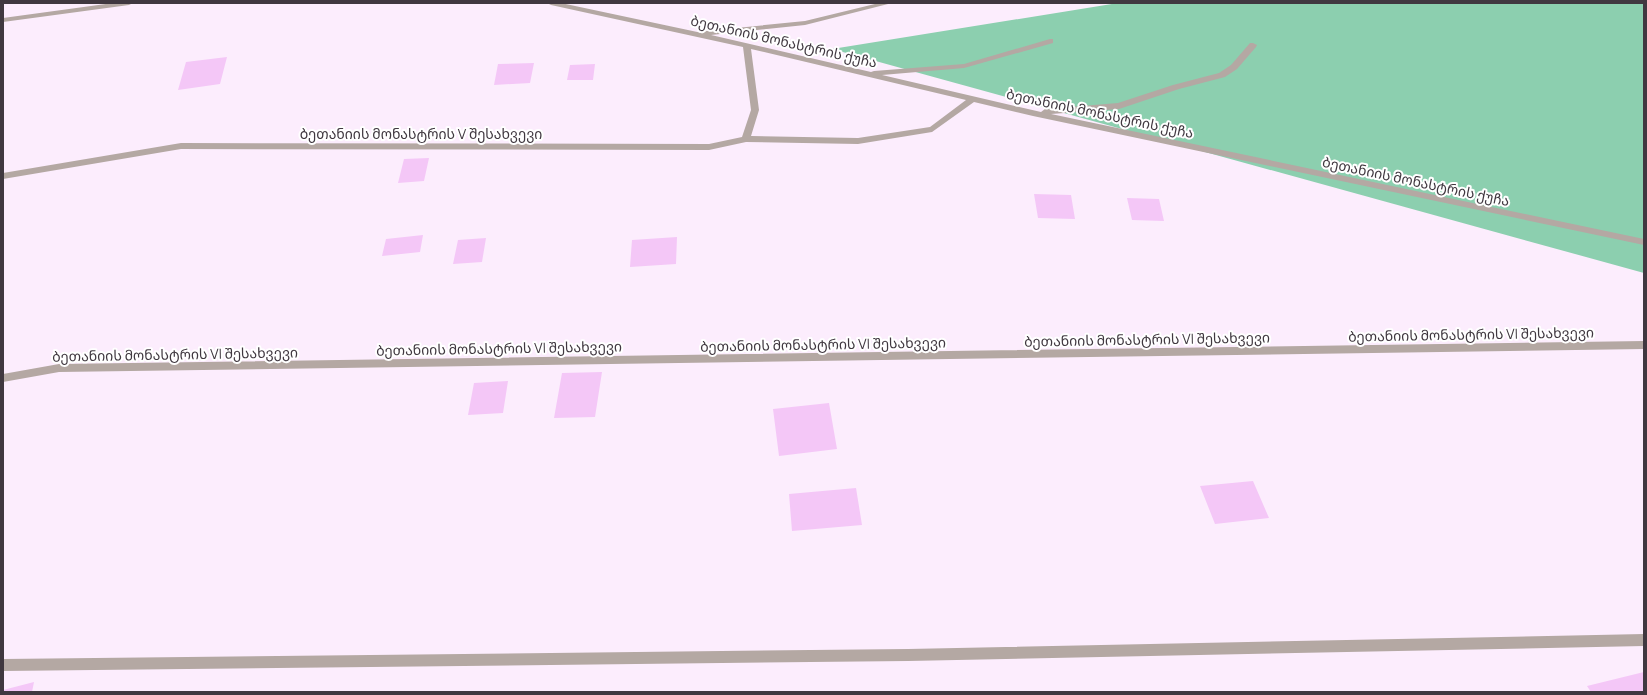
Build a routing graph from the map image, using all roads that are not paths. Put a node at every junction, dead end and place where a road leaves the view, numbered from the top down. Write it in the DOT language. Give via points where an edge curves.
graph roads {
  1 [pos="129,3"];
  2 [pos="551,3"];
  3 [pos="888,3"];
  4 [pos="3,20"];
  5 [pos="698,34"];
  6 [pos="1050,41"];
  7 [pos="1253,45"];
  8 [pos="747,47"];
  9 [pos="864,74"];
  10 [pos="972,98"];
  11 [pos="1033,113"];
  12 [pos="746,139"];
  13 [pos="3,176"];
  14 [pos="1644,242"];
  15 [pos="1644,345"];
  16 [pos="3,378"];
  17 [pos="1644,640"];
  18 [pos="3,665"];
  1 -- 4 [label="street"];
  2 -- 5 [label="street, ბეთანიის მონასტრის ქუჩა"];
  3 -- 5 [label="street" via="805,23"];
  5 -- 8 [label="street, ბეთანიის მონასტრის ქუჩა"];
  6 -- 9 [label="street" via="964,66"];
  7 -- 11 [label="street" via="1234,67 1222,75 1119,106"];
  8 -- 9 [label="street, ბეთანიის მონასტრის ქუჩა"];
  8 -- 12 [label="street" via="755,110"];
  9 -- 10 [label="street, ბეთანიის მონასტრის ქუჩა"];
  10 -- 11 [label="street, ბეთანიის მონასტრის ქუჩა"];
  10 -- 12 [label="street, ბეთანიის მონასტრის V შესახვევი" via="932,129 858,141"];
  11 -- 14 [label="street, ბეთანიის მონასტრის ქუჩა"];
  12 -- 13 [label="street, ბეთანიის მონასტრის V შესახვევი" via="709,147 181,146"];
  15 -- 16 [label="street, ბეთანიის მონასტრის VI შესახვევი" via="58,368"];
  17 -- 18 [label="street" via="916,655"];
}
